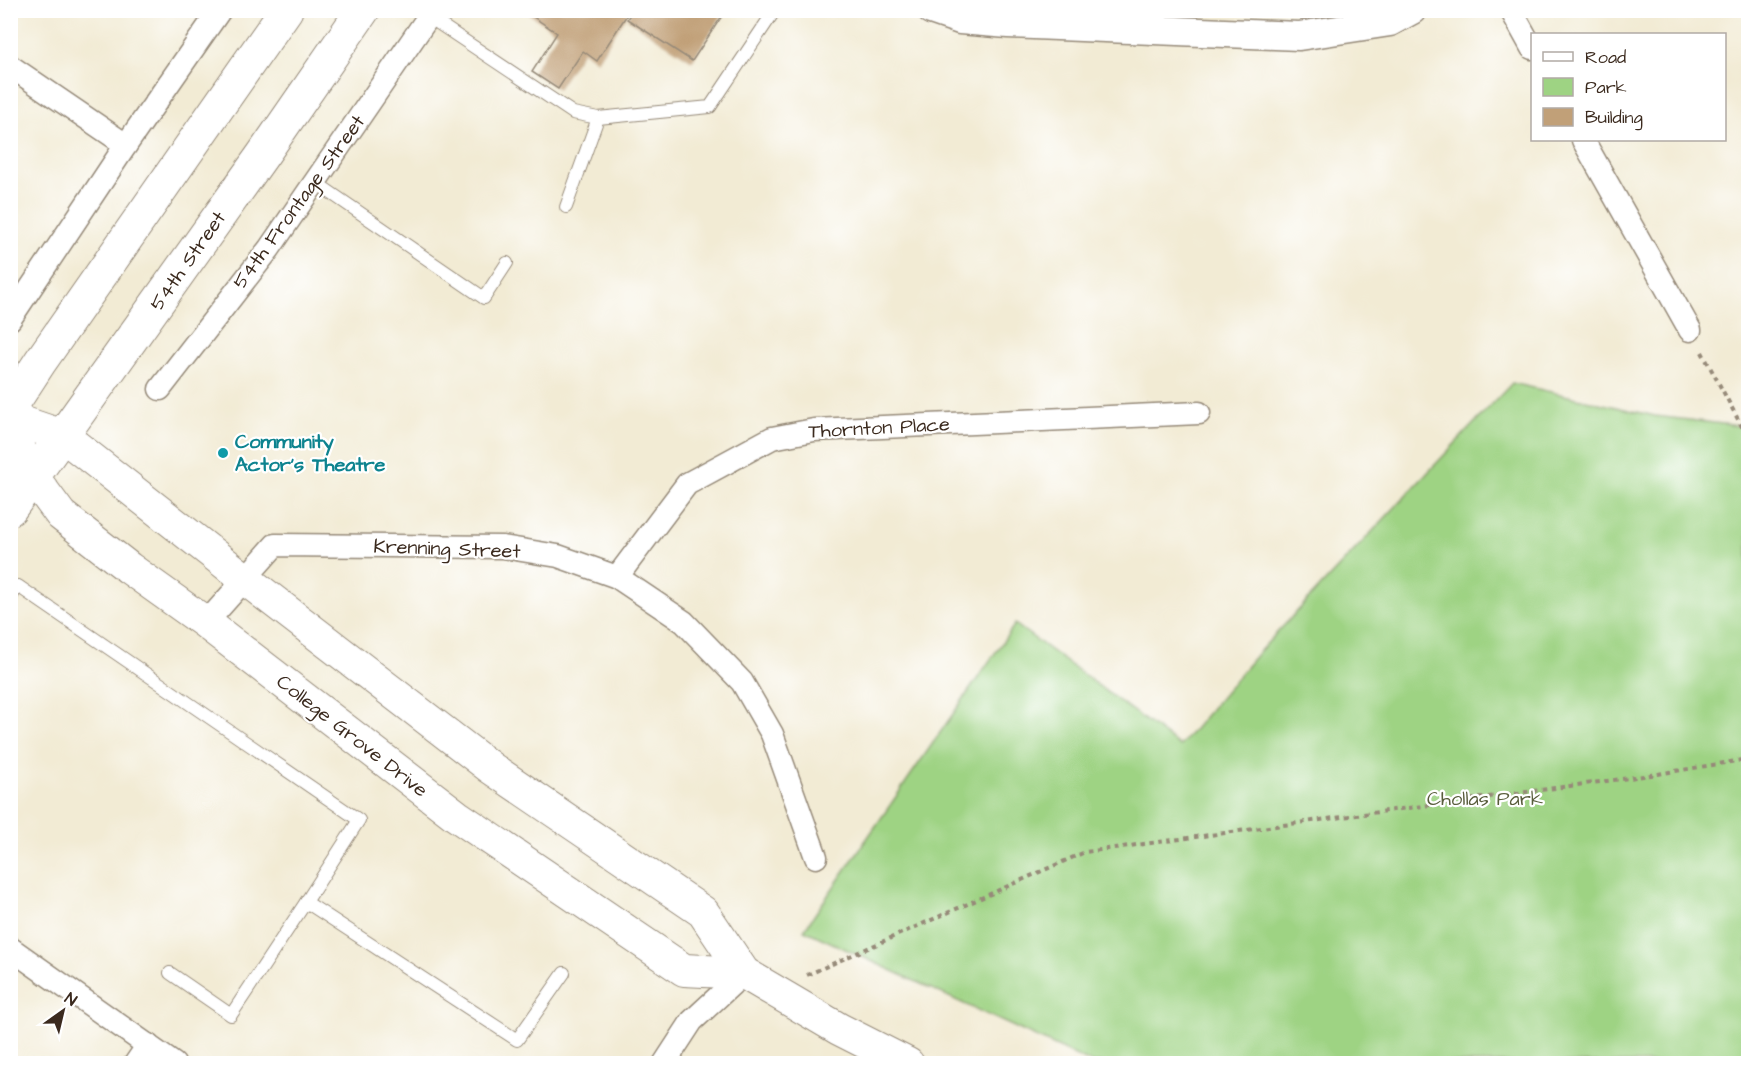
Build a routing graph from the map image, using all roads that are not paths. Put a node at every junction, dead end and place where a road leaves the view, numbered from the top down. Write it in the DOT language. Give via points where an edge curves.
graph roads {
  1 [pos="220,10"];
  2 [pos="286,10"];
  3 [pos="363,10"];
  4 [pos="775,10"];
  5 [pos="932,10"];
  6 [pos="1412,10"];
  7 [pos="1511,10"];
  8 [pos="431,14"];
  9 [pos="1008,17"];
  10 [pos="1531,45"];
  11 [pos="10,66"];
  12 [pos="598,118"];
  13 [pos="1584,141"];
  14 [pos="126,145"];
  15 [pos="315,182"];
  16 [pos="566,207"];
  17 [pos="507,263"];
  18 [pos="10,319"];
  19 [pos="1690,330"];
  20 [pos="160,389"];
  21 [pos="10,408"];
  22 [pos="1199,413"];
  23 [pos="10,418"];
  24 [pos="10,428"];
  25 [pos="63,436"];
  26 [pos="33,477"];
  27 [pos="10,508"];
  28 [pos="617,577"];
  29 [pos="245,579"];
  30 [pos="10,598"];
  31 [pos="206,623"];
  32 [pos="816,857"];
  33 [pos="306,902"];
  34 [pos="10,948"];
  35 [pos="170,973"];
  36 [pos="564,973"];
  37 [pos="744,973"];
  38 [pos="141,1054"];
  39 [pos="174,1064"];
  40 [pos="664,1064"];
  41 [pos="908,1064"];
  1 -- 14 [label="street"];
  2 -- 21 [label="main road"];
  3 -- 25 [label="main road, 54th Street"];
  4 -- 12 [label="lane" via="710,107"];
  5 -- 9 [label="street" via="960,20"];
  6 -- 9 [label="street" via="1390,22 1299,36"];
  7 -- 10 [label="street"];
  8 -- 12 [label="lane" via="573,113"];
  8 -- 15 [label="street, 54th Frontage Street"];
  11 -- 14 [label="street"];
  12 -- 16 [label="lane"];
  13 -- 19 [label="street"];
  14 -- 18 [label="street"];
  15 -- 17 [label="lane" via="484,298"];
  15 -- 20 [label="street, 54th Frontage Street"];
  22 -- 28 [label="street, Thornton Place" via="814,430 772,438 687,484"];
  23 -- 25 [label="main road, College Grove Drive"];
  24 -- 26 [label="main road, College Grove Drive"];
  25 -- 26 [label="main road, 54th Street"];
  25 -- 29 [label="main road, College Grove Drive"];
  26 -- 27 [label="main road, 54th Street"];
  26 -- 31 [label="main road, College Grove Drive" via="61,515"];
  28 -- 29 [label="street, Krenning Street" via="558,556 503,546 275,545"];
  28 -- 32 [label="street, Krenning Street" via="684,622 742,682 772,734"];
  29 -- 31 [label="street, Krenning Street"];
  29 -- 37 [label="main road, College Grove Drive" via="491,768 703,912"];
  30 -- 33 [label="lane" via="18,586 359,820"];
  31 -- 37 [label="main road, College Grove Drive" via="456,816 684,970"];
  33 -- 35 [label="lane" via="231,1015"];
  33 -- 36 [label="lane" via="517,1040"];
  34 -- 38 [label="street"];
  37 -- 40 [label="street" via="692,1021"];
  37 -- 41 [label="main road, College Grove Drive"];
  38 -- 39 [label="street"];
}
